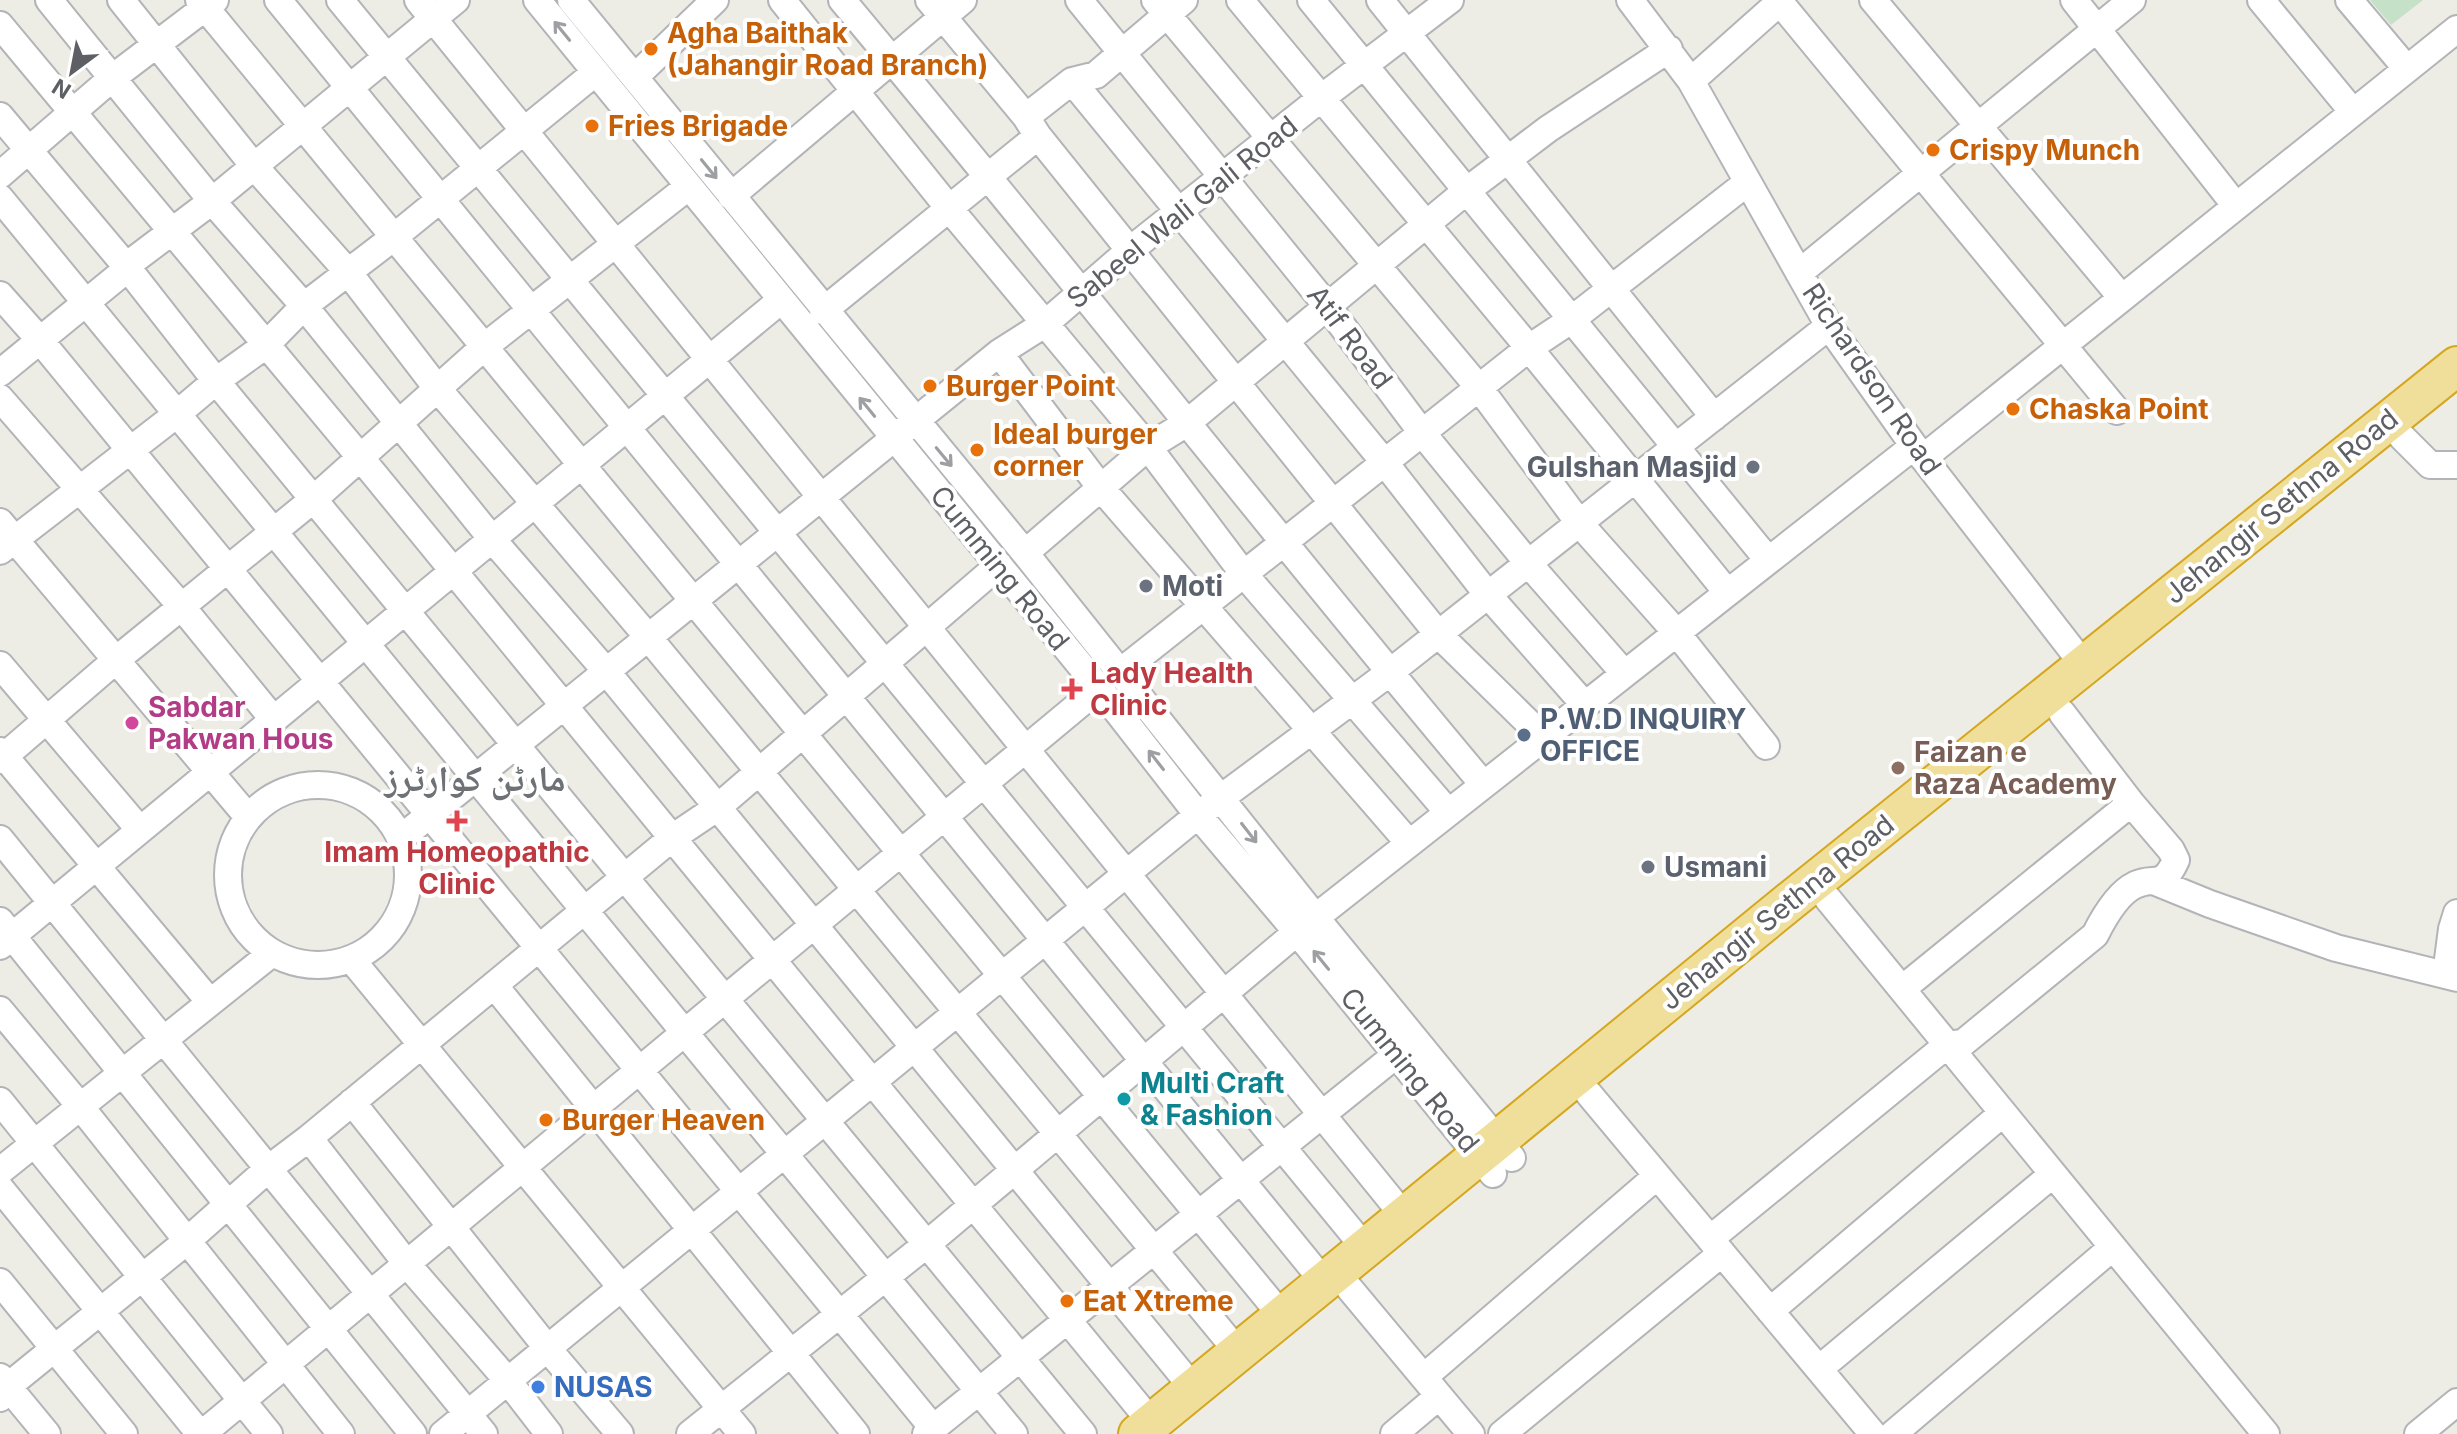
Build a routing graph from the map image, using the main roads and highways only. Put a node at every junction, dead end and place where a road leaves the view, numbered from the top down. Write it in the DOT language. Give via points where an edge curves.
graph roads {
  1 [pos="2457,366"];
  2 [pos="2457,393"];
  3 [pos="1496,1157"];
  4 [pos="1337,1285"];
  5 [pos="1155,1430"];
  1 -- 3 [label="highway, Jehangir Sethna Road" via="2083,664"];
  2 -- 3 [label="highway, Jehangir Sethna Road" via="1589,1094"];
  3 -- 4 [label="highway, Jehangir Sethna Road"];
  3 -- 4 [label="highway, Jehangir Sethna Road" via="1404,1216 1365,1248"];
  4 -- 5 [label="highway, Jehangir Sethna Road"];
  4 -- 5 [label="highway, Jehangir Sethna Road" via="1282,1316 1193,1388"];
}
